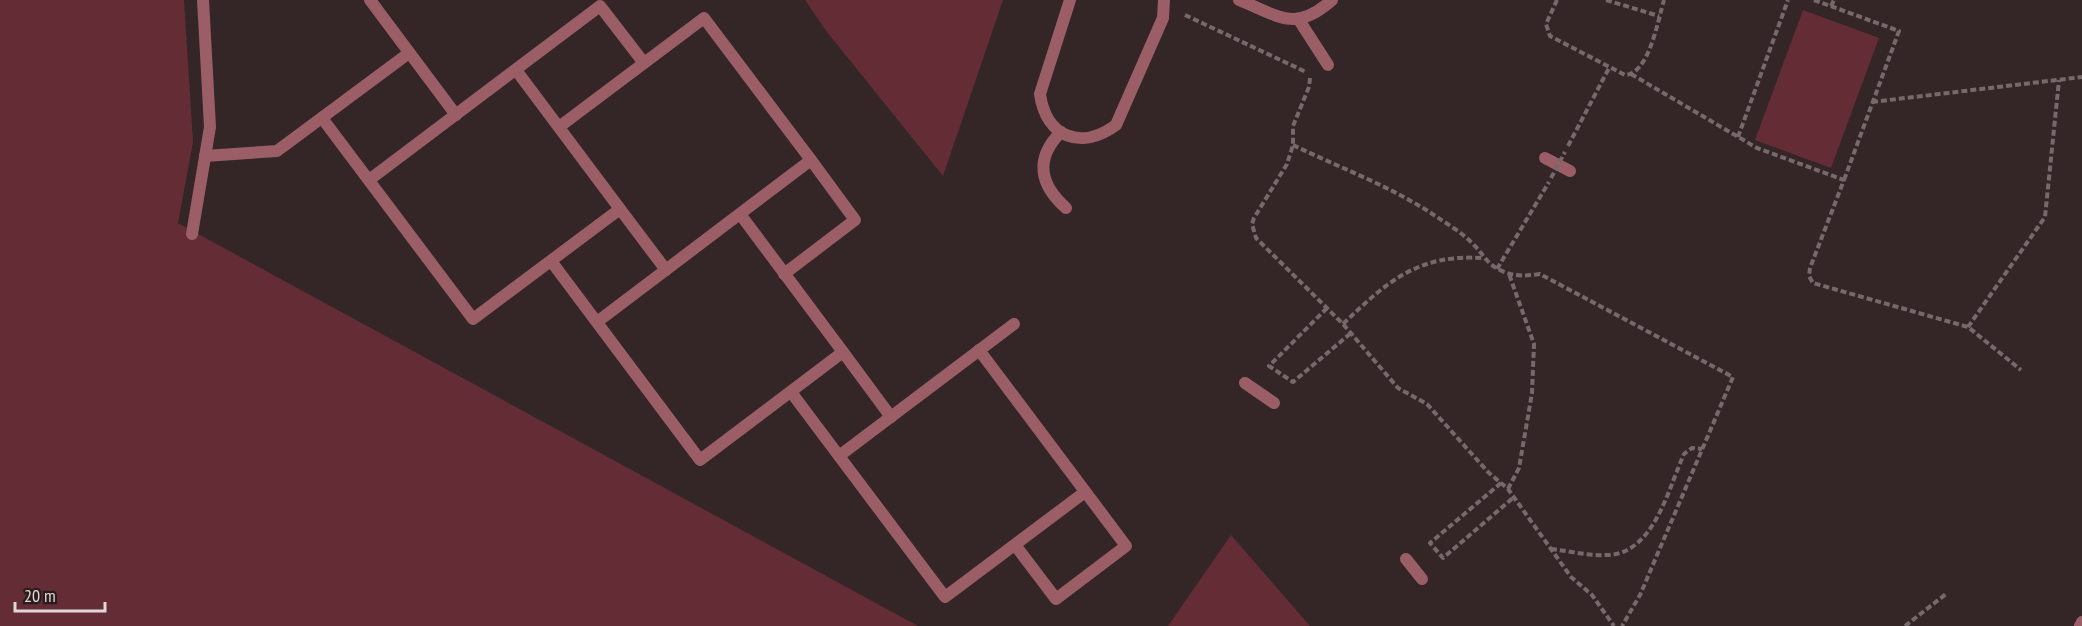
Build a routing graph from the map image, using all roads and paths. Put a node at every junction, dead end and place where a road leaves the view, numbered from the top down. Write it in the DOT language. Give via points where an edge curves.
graph roads {
  1 [pos="203,0"];
  2 [pos="370,0"];
  3 [pos="1070,0"];
  4 [pos="1239,0"];
  5 [pos="1332,0"];
  6 [pos="1557,0"];
  7 [pos="1606,0"];
  8 [pos="1664,0"];
  9 [pos="1788,0"];
  10 [pos="1814,0"];
  11 [pos="1834,0"];
  12 [pos="598,3"];
  13 [pos="1164,3"];
  14 [pos="1831,6"];
  15 [pos="1659,16"];
  16 [pos="1299,20"];
  17 [pos="409,53"];
  18 [pos="644,63"];
  19 [pos="1328,65"];
  20 [pos="1610,68"];
  21 [pos="516,70"];
  22 [pos="1631,74"];
  23 [pos="2082,78"];
  24 [pos="2059,80"];
  25 [pos="1872,102"];
  26 [pos="456,115"];
  27 [pos="322,118"];
  28 [pos="559,127"];
  29 [pos="1060,132"];
  30 [pos="1738,137"];
  31 [pos="1293,146"];
  32 [pos="205,156"];
  33 [pos="1545,158"];
  34 [pos="811,160"];
  35 [pos="1570,171"];
  36 [pos="369,180"];
  37 [pos="1844,180"];
  38 [pos="1066,208"];
  39 [pos="620,209"];
  40 [pos="740,214"];
  41 [pos="192,234"];
  42 [pos="1483,258"];
  43 [pos="551,261"];
  44 [pos="1497,269"];
  45 [pos="666,270"];
  46 [pos="784,274"];
  47 [pos="1509,274"];
  48 [pos="1327,308"];
  49 [pos="597,322"];
  50 [pos="1014,324"];
  51 [pos="1343,324"];
  52 [pos="1968,327"];
  53 [pos="1351,333"];
  54 [pos="979,350"];
  55 [pos="843,352"];
  56 [pos="2021,370"];
  57 [pos="1245,383"];
  58 [pos="791,392"];
  59 [pos="1274,403"];
  60 [pos="891,417"];
  61 [pos="1702,448"];
  62 [pos="839,456"];
  63 [pos="1501,483"];
  64 [pos="1508,489"];
  65 [pos="1085,492"];
  66 [pos="1514,497"];
  67 [pos="1015,545"];
  68 [pos="1551,549"];
  69 [pos="1406,559"];
  70 [pos="1422,579"];
  71 [pos="1946,594"];
  72 [pos="2082,622"];
  73 [pos="1614,626"];
  74 [pos="1622,626"];
  75 [pos="1905,626"];
  76 [pos="2080,626"];
  1 -- 32 [label="street" via="210,127"];
  2 -- 17 [label="street"];
  3 -- 29 [label="street" via="1040,94 1042,109"];
  4 -- 16 [label="street"];
  5 -- 16 [label="street" via="1317,14"];
  6 -- 20 [label="path" via="1546,24 1550,36"];
  7 -- 15 [label="path"];
  8 -- 15 [label="path"];
  9 -- 30 [label="path"];
  10 -- 14 [label="path"];
  11 -- 14 [label="path"];
  12 -- 18 [label="street"];
  12 -- 21 [label="street"];
  13 -- 29 [label="street" via="1163,18 1116,126 1089,139"];
  13 -- 31 [label="path" via="1308,74 1310,87 1293,126"];
  14 -- 25 [label="path" via="1899,31"];
  15 -- 22 [label="path" via="1643,64"];
  16 -- 19 [label="street"];
  17 -- 26 [label="street"];
  17 -- 27 [label="street"];
  18 -- 28 [label="street"];
  18 -- 34 [label="street" via="704,18"];
  20 -- 22 [label="path"];
  20 -- 44 [label="path, bridge"];
  21 -- 26 [label="street"];
  21 -- 28 [label="street"];
  22 -- 30 [label="path"];
  23 -- 24 [label="path"];
  24 -- 25 [label="path"];
  24 -- 52 [label="path" via="2045,217"];
  25 -- 37 [label="path"];
  26 -- 36 [label="street"];
  27 -- 32 [label="street" via="277,151"];
  27 -- 36 [label="street"];
  28 -- 39 [label="street"];
  29 -- 38 [label="street" via="1048,147 1043,166 1051,194"];
  30 -- 37 [label="path"];
  31 -- 42 [label="path" via="1436,216 1474,245"];
  31 -- 48 [label="path" via="1287,164 1254,218 1253,231"];
  32 -- 41 [label="street"];
  33 -- 35 [label="street"];
  34 -- 40 [label="street"];
  34 -- 46 [label="street" via="855,220"];
  36 -- 43 [label="street" via="473,319"];
  37 -- 52 [label="path" via="1810,268 1813,283"];
  39 -- 43 [label="street"];
  39 -- 45 [label="street"];
  40 -- 45 [label="street"];
  40 -- 46 [label="street"];
  42 -- 44 [label="path"];
  42 -- 51 [label="path" via="1460,256 1421,266 1385,284"];
  43 -- 49 [label="street"];
  44 -- 47 [label="path"];
  45 -- 49 [label="street"];
  46 -- 55 [label="street"];
  47 -- 61 [label="path" via="1540,274 1733,377"];
  47 -- 64 [label="path" via="1534,344 1532,393 1518,468"];
  48 -- 51 [label="path"];
  48 -- 53 [label="path" via="1269,366 1293,382"];
  49 -- 58 [label="street" via="700,460"];
  50 -- 54 [label="street"];
  51 -- 53 [label="path"];
  52 -- 56 [label="path"];
  53 -- 63 [label="path" via="1398,388 1426,404"];
  54 -- 60 [label="street"];
  54 -- 65 [label="street"];
  55 -- 58 [label="street"];
  55 -- 60 [label="street"];
  57 -- 59 [label="street"];
  58 -- 62 [label="street"];
  60 -- 62 [label="street"];
  61 -- 68 [label="path" via="1692,448 1684,454 1652,525 1634,547 1607,555"];
  61 -- 74 [label="path" via="1640,595"];
  62 -- 67 [label="street" via="945,597"];
  63 -- 64 [label="path"];
  63 -- 66 [label="path" via="1430,543 1443,558"];
  64 -- 66 [label="path"];
  65 -- 67 [label="street"];
  65 -- 67 [label="street" via="1126,546 1056,599"];
  66 -- 68 [label="path"];
  68 -- 73 [label="path"];
  69 -- 70 [label="street"];
  71 -- 75 [label="path"];
  72 -- 76 [label="street"];
}
